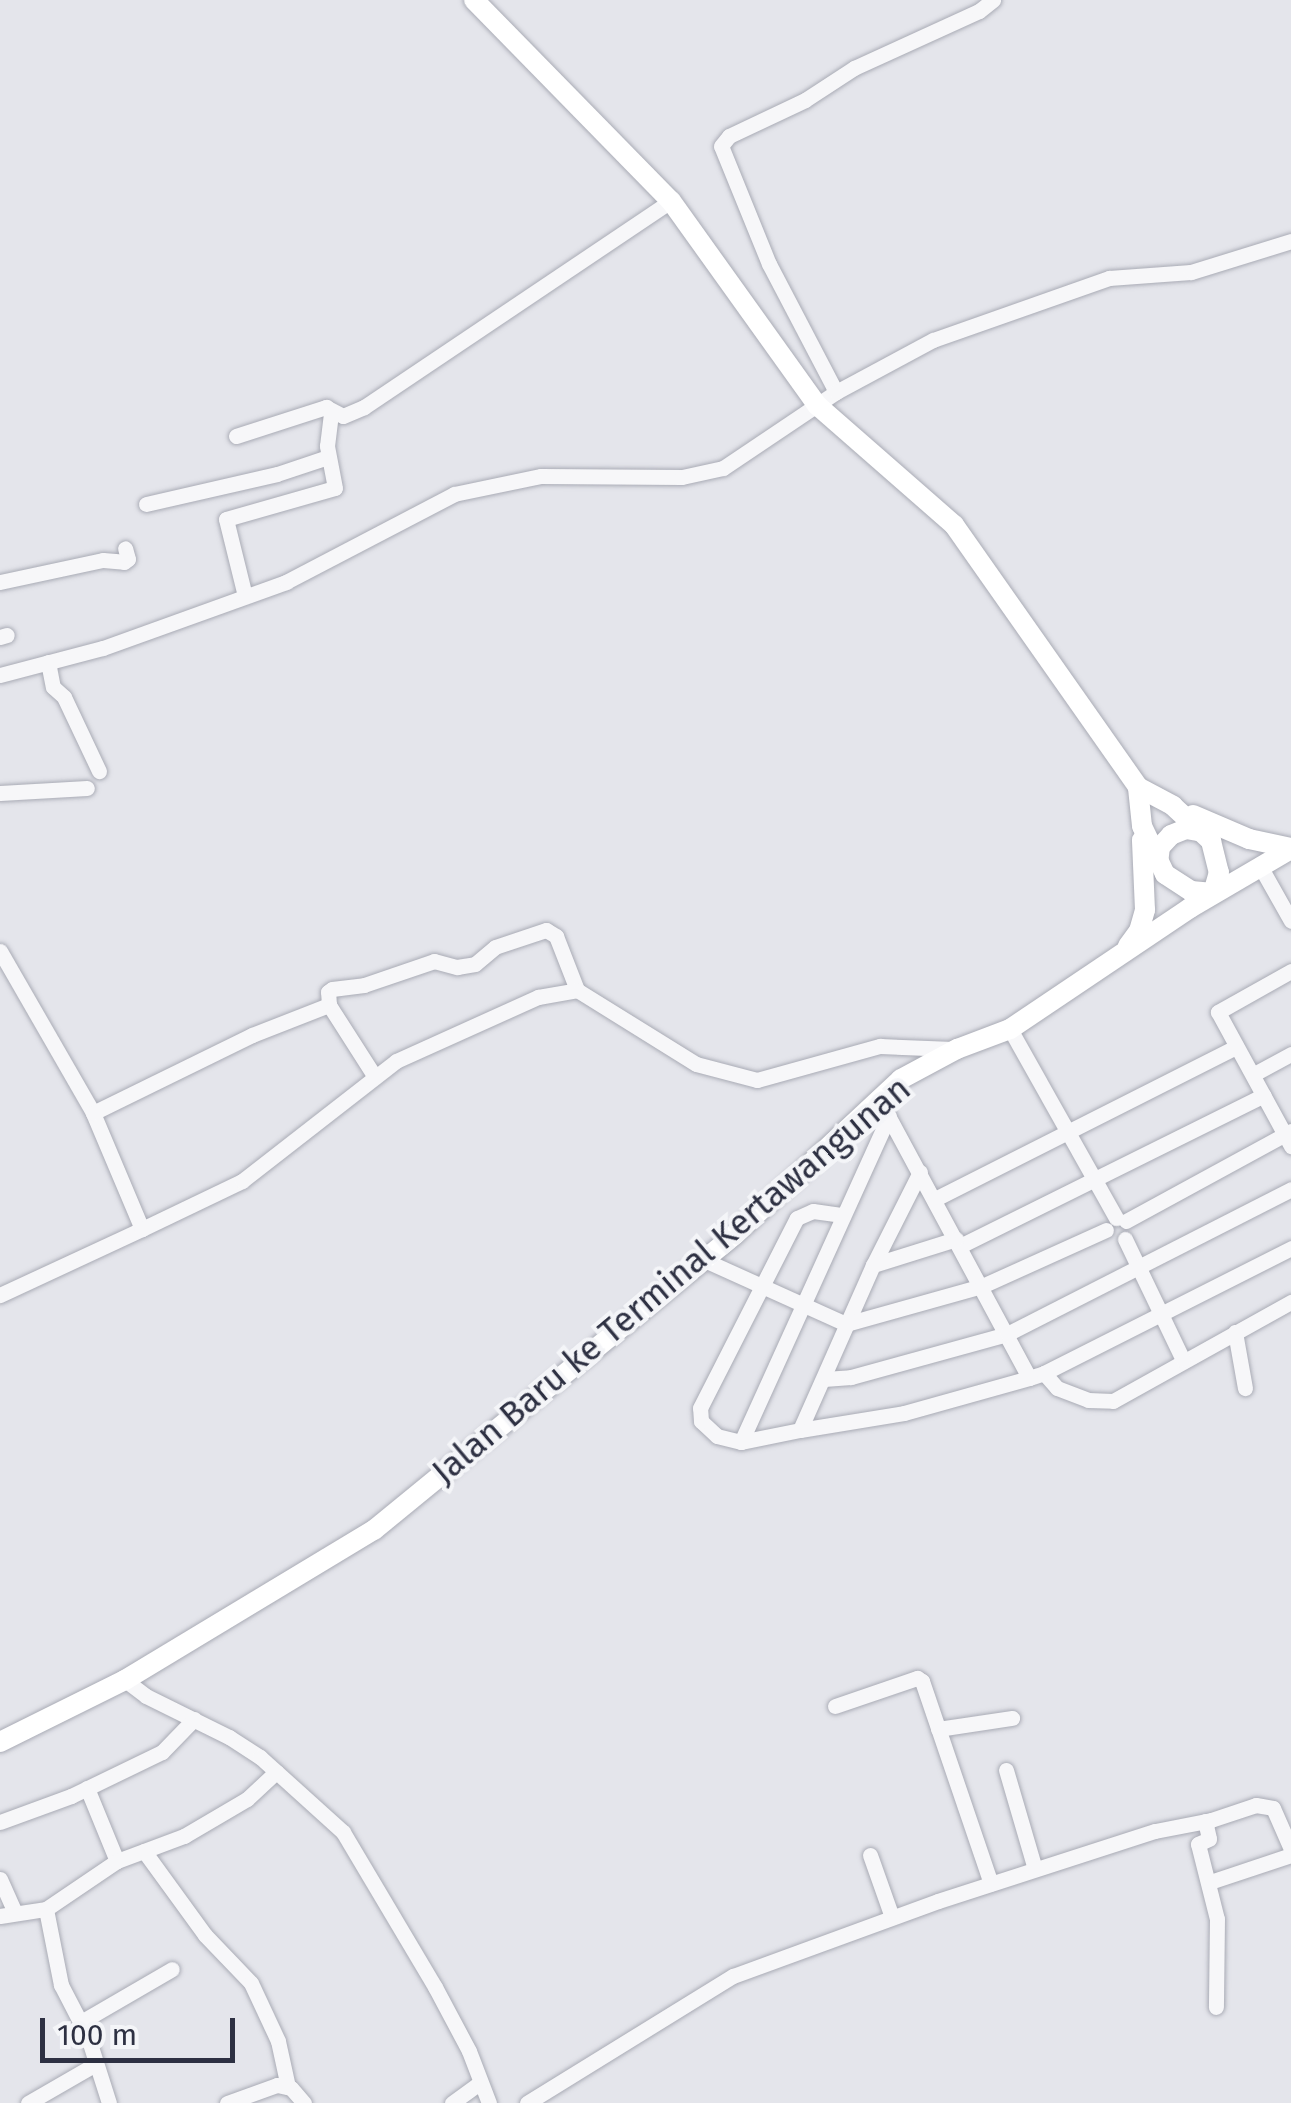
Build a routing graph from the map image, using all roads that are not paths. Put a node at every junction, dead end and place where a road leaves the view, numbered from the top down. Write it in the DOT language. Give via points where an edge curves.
graph roads {
  1 [pos="474,0"];
  2 [pos="992,0"];
  3 [pos="671,201"];
  4 [pos="1291,241"];
  5 [pos="836,392"];
  6 [pos="817,405"];
  7 [pos="331,412"];
  8 [pos="236,436"];
  9 [pos="328,457"];
  10 [pos="146,504"];
  11 [pos="125,548"];
  12 [pos="0,582"];
  13 [pos="245,596"];
  14 [pos="48,662"];
  15 [pos="0,675"];
  16 [pos="99,770"];
  17 [pos="1138,787"];
  18 [pos="87,788"];
  19 [pos="0,793"];
  20 [pos="1173,806"];
  21 [pos="1142,826"];
  22 [pos="1203,832"];
  23 [pos="1291,848"];
  24 [pos="1158,864"];
  25 [pos="1260,866"];
  26 [pos="1213,894"];
  27 [pos="1291,921"];
  28 [pos="0,951"];
  29 [pos="1124,952"];
  30 [pos="1291,972"];
  31 [pos="577,990"];
  32 [pos="328,1005"];
  33 [pos="1010,1029"];
  34 [pos="1236,1047"];
  35 [pos="958,1049"];
  36 [pos="1291,1054"];
  37 [pos="1254,1074"];
  38 [pos="375,1077"];
  39 [pos="1264,1095"];
  40 [pos="878,1097"];
  41 [pos="92,1113"];
  42 [pos="889,1116"];
  43 [pos="1066,1135"];
  44 [pos="1289,1137"];
  45 [pos="920,1172"];
  46 [pos="1092,1181"];
  47 [pos="1291,1189"];
  48 [pos="934,1199"];
  49 [pos="843,1215"];
  50 [pos="1116,1223"];
  51 [pos="142,1230"];
  52 [pos="958,1242"];
  53 [pos="1291,1248"];
  54 [pos="702,1259"];
  55 [pos="873,1264"];
  56 [pos="1138,1270"];
  57 [pos="760,1284"];
  58 [pos="982,1286"];
  59 [pos="0,1295"];
  60 [pos="1291,1302"];
  61 [pos="800,1306"];
  62 [pos="1158,1315"];
  63 [pos="846,1324"];
  64 [pos="1235,1332"];
  65 [pos="1007,1334"];
  66 [pos="1183,1360"];
  67 [pos="1037,1375"];
  68 [pos="824,1379"];
  69 [pos="1245,1388"];
  70 [pos="800,1430"];
  71 [pos="741,1442"];
  72 [pos="125,1680"];
  73 [pos="835,1706"];
  74 [pos="1012,1718"];
  75 [pos="194,1719"];
  76 [pos="938,1729"];
  77 [pos="0,1742"];
  78 [pos="1006,1770"];
  79 [pos="276,1772"];
  80 [pos="87,1788"];
  81 [pos="1205,1821"];
  82 [pos="0,1822"];
  83 [pos="144,1851"];
  84 [pos="1291,1852"];
  85 [pos="870,1856"];
  86 [pos="117,1861"];
  87 [pos="1034,1869"];
  88 [pos="0,1879"];
  89 [pos="1210,1882"];
  90 [pos="991,1884"];
  91 [pos="46,1909"];
  92 [pos="8,1915"];
  93 [pos="892,1917"];
  94 [pos="172,1969"];
  95 [pos="1216,2007"];
  96 [pos="80,2022"];
  97 [pos="94,2064"];
  98 [pos="480,2084"];
  99 [pos="288,2087"];
  100 [pos="28,2103"];
  101 [pos="109,2103"];
  102 [pos="227,2103"];
  103 [pos="304,2103"];
  104 [pos="452,2103"];
  105 [pos="488,2103"];
  106 [pos="527,2103"];
  1 -- 3 [label="main road"];
  2 -- 5 [label="street" via="854,68 721,146 769,264"];
  3 -- 6 [label="main road"];
  3 -- 7 [label="street" via="364,407 342,416"];
  4 -- 5 [label="street" via="1191,272 1109,278 933,340"];
  5 -- 6 [label="street"];
  6 -- 13 [label="street" via="723,468 682,476 541,476 454,494 286,582"];
  6 -- 17 [label="main road" via="954,525"];
  7 -- 8 [label="street" via="326,407"];
  7 -- 9 [label="street"];
  9 -- 10 [label="street"];
  9 -- 13 [label="street" via="335,488 226,520"];
  11 -- 12 [label="street" via="124,562 103,560"];
  13 -- 14 [label="street"];
  14 -- 15 [label="street"];
  14 -- 16 [label="street" via="54,687"];
  17 -- 20 [label="main road"];
  17 -- 21 [label="main road"];
  18 -- 19 [label="street"];
  20 -- 22 [label="main road"];
  20 -- 23 [label="main road" via="1249,840"];
  21 -- 24 [label="main road"];
  21 -- 29 [label="main road" via="1145,910"];
  22 -- 24 [label="main road" via="1186,828 1171,835 1160,846"];
  22 -- 26 [label="main road" via="1217,855"];
  23 -- 25 [label="main road, Jalan Baru ke Terminal Kertawangunan"];
  24 -- 26 [label="main road" via="1176,884"];
  25 -- 26 [label="main road, Jalan Baru ke Terminal Kertawangunan"];
  25 -- 27 [label="street"];
  26 -- 29 [label="main road, Jalan Baru ke Terminal Kertawangunan"];
  28 -- 41 [label="street"];
  29 -- 33 [label="main road, Jalan Baru ke Terminal Kertawangunan"];
  30 -- 34 [label="street" via="1218,1012"];
  31 -- 32 [label="street" via="556,936 546,930 495,947 475,964 434,961 332,989"];
  31 -- 35 [label="street" via="696,1064 728,1076 783,1075 880,1046"];
  31 -- 38 [label="street" via="538,996"];
  32 -- 38 [label="street"];
  32 -- 41 [label="street"];
  33 -- 35 [label="main road, Jalan Baru ke Terminal Kertawangunan"];
  33 -- 43 [label="street"];
  34 -- 37 [label="street"];
  34 -- 43 [label="street"];
  35 -- 40 [label="main road, Jalan Baru ke Terminal Kertawangunan"];
  36 -- 37 [label="street"];
  37 -- 39 [label="street"];
  38 -- 51 [label="street" via="242,1181"];
  39 -- 44 [label="street"];
  39 -- 46 [label="street"];
  40 -- 42 [label="street"];
  40 -- 54 [label="main road, Jalan Baru ke Terminal Kertawangunan" via="809,1168"];
  41 -- 51 [label="street"];
  42 -- 45 [label="street"];
  42 -- 49 [label="street"];
  43 -- 46 [label="street"];
  43 -- 48 [label="street"];
  44 -- 50 [label="street"];
  45 -- 48 [label="street"];
  45 -- 55 [label="street"];
  46 -- 50 [label="street"];
  46 -- 52 [label="street"];
  47 -- 56 [label="street"];
  48 -- 52 [label="street"];
  49 -- 57 [label="street" via="801,1214"];
  49 -- 61 [label="street"];
  50 -- 56 [label="street" via="1130,1230 1125,1239"];
  50 -- 58 [label="street"];
  51 -- 59 [label="street"];
  52 -- 55 [label="street"];
  52 -- 58 [label="street"];
  53 -- 62 [label="street"];
  54 -- 57 [label="street"];
  54 -- 72 [label="main road, Jalan Baru ke Terminal Kertawangunan" via="374,1530"];
  55 -- 63 [label="street"];
  56 -- 62 [label="street"];
  56 -- 65 [label="street"];
  57 -- 61 [label="street"];
  57 -- 71 [label="street" via="700,1408 708,1429"];
  58 -- 63 [label="street"];
  58 -- 65 [label="street"];
  60 -- 64 [label="street"];
  61 -- 63 [label="street"];
  61 -- 71 [label="street"];
  62 -- 66 [label="street"];
  62 -- 67 [label="street"];
  63 -- 68 [label="street"];
  64 -- 66 [label="street"];
  64 -- 69 [label="street"];
  65 -- 67 [label="street"];
  65 -- 68 [label="street"];
  66 -- 67 [label="street" via="1102,1403"];
  67 -- 70 [label="street" via="904,1413"];
  68 -- 70 [label="street"];
  70 -- 71 [label="street"];
  72 -- 75 [label="street"];
  72 -- 77 [label="main road, Jalan Baru ke Terminal Kertawangunan"];
  73 -- 76 [label="street" via="920,1679"];
  74 -- 76 [label="street"];
  75 -- 79 [label="street"];
  75 -- 80 [label="street" via="162,1752"];
  76 -- 90 [label="street"];
  78 -- 87 [label="street"];
  79 -- 83 [label="street" via="246,1800"];
  79 -- 98 [label="street" via="322,1808 361,1858 469,2051"];
  80 -- 82 [label="street"];
  80 -- 86 [label="street"];
  81 -- 84 [label="street" via="1264,1805 1278,1814"];
  81 -- 87 [label="street"];
  81 -- 89 [label="street" via="1209,1839 1198,1844"];
  83 -- 86 [label="street"];
  83 -- 99 [label="street" via="251,1983 278,2041"];
  84 -- 89 [label="street"];
  85 -- 93 [label="street"];
  86 -- 91 [label="street"];
  87 -- 90 [label="street"];
  88 -- 92 [label="street"];
  89 -- 95 [label="street" via="1218,1936"];
  90 -- 93 [label="street"];
  91 -- 92 [label="street"];
  91 -- 96 [label="street" via="62,1986"];
  93 -- 106 [label="street" via="732,1976"];
  94 -- 96 [label="street"];
  96 -- 97 [label="street"];
  97 -- 100 [label="street"];
  97 -- 101 [label="street"];
  98 -- 104 [label="street"];
  98 -- 105 [label="street"];
  99 -- 102 [label="street" via="271,2085"];
  99 -- 103 [label="street"];
}
